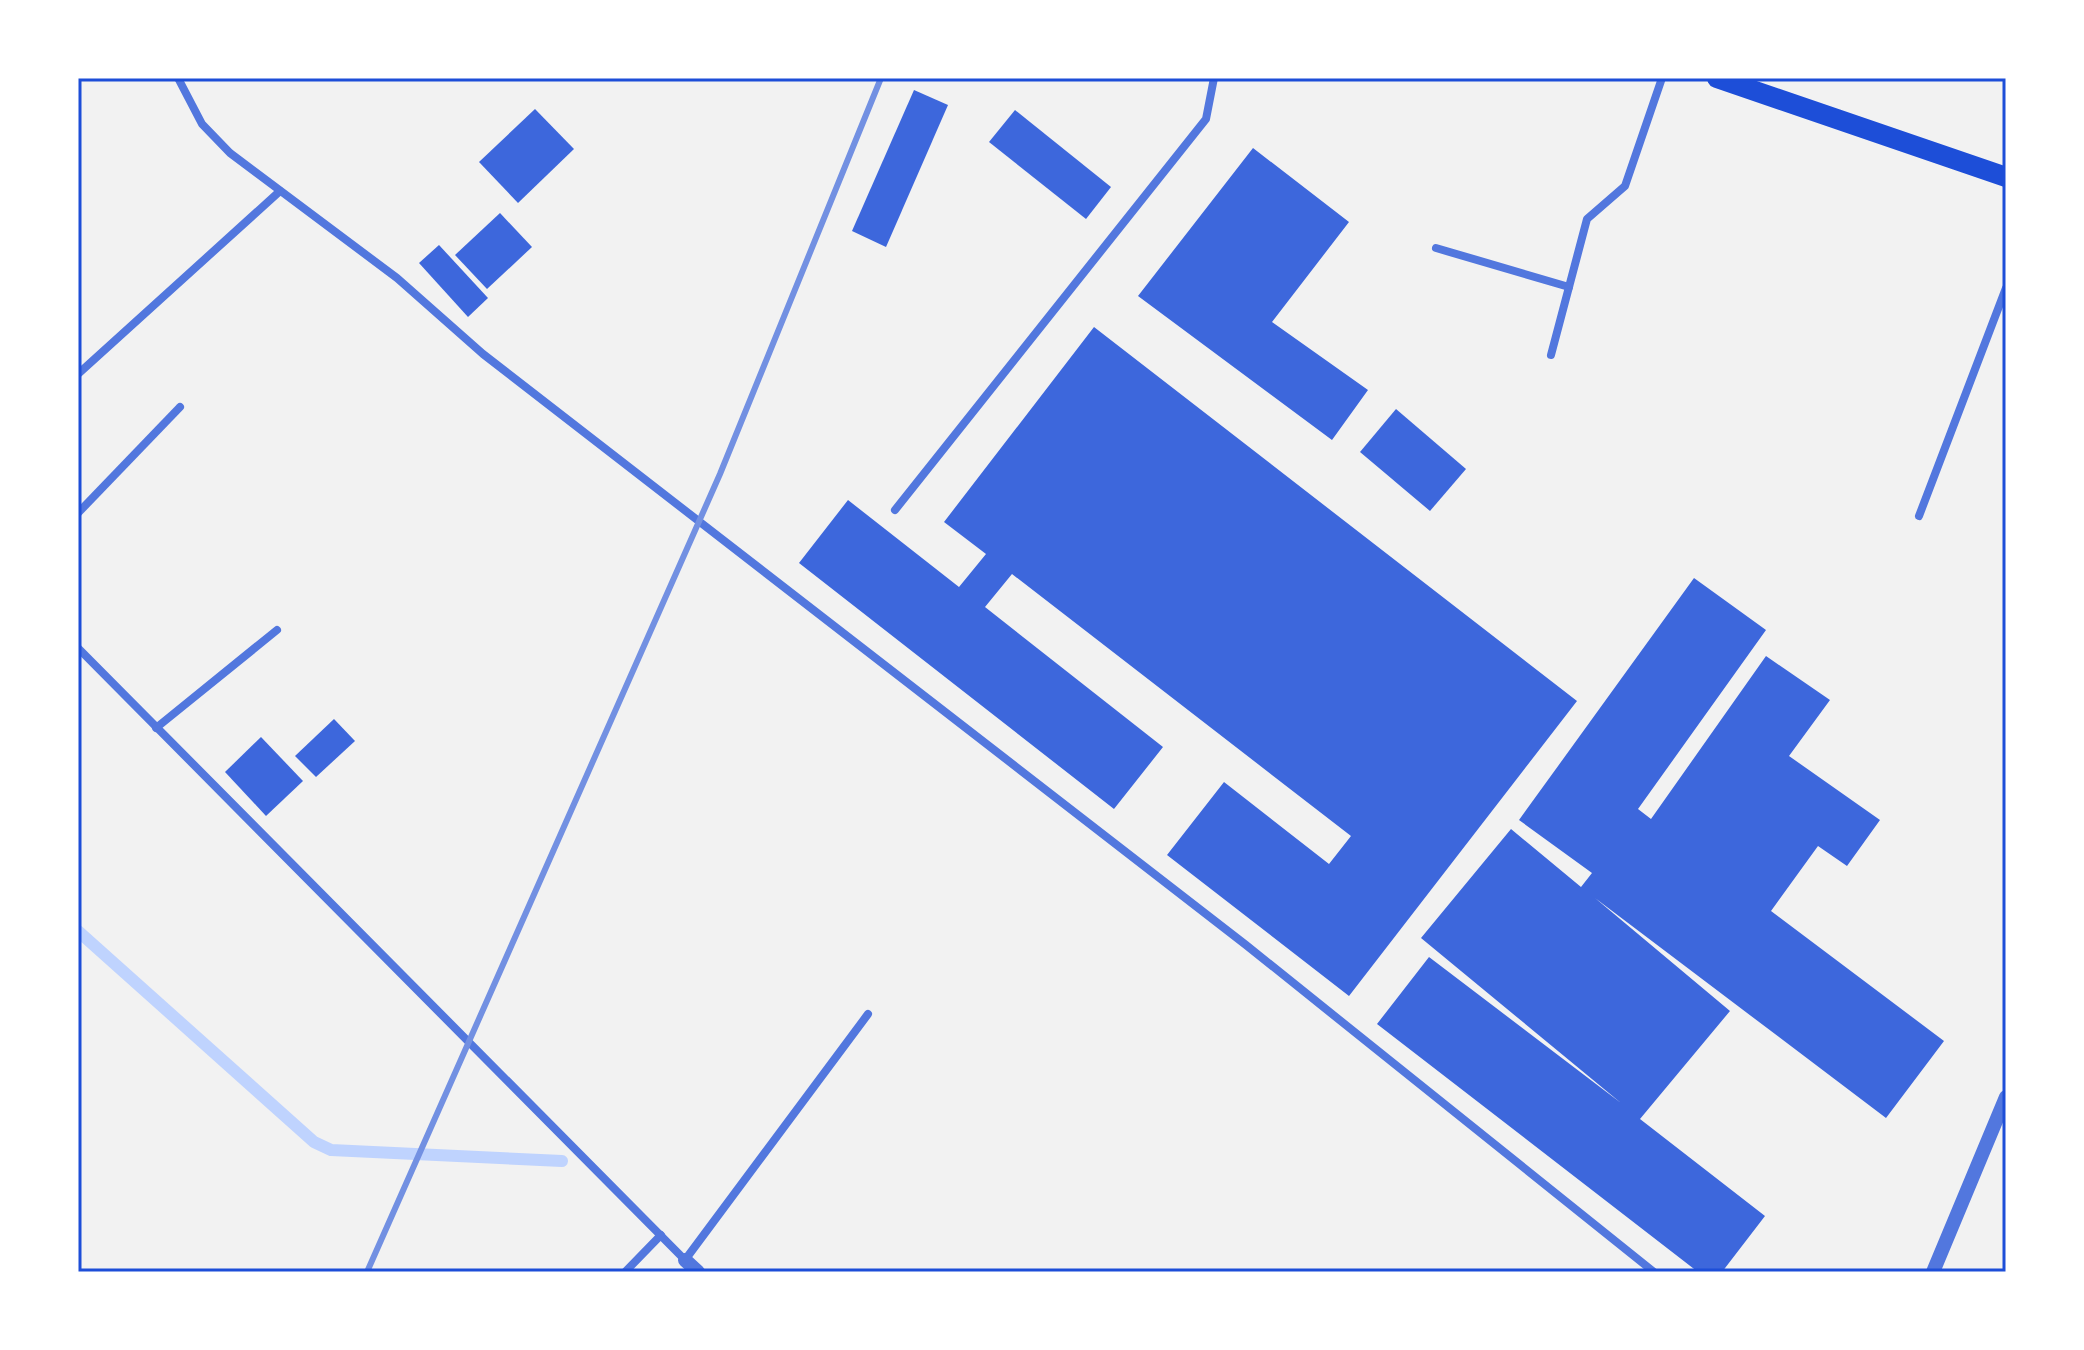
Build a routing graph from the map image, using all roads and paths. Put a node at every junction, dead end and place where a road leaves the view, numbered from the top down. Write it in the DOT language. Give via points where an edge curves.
graph roads {
  1 [pos="178,78"];
  2 [pos="1214,78"];
  3 [pos="1662,78"];
  4 [pos="1717,78"];
  5 [pos="2006,177"];
  6 [pos="280,191"];
  7 [pos="1436,248"];
  8 [pos="1569,287"];
  9 [pos="2006,288"];
  10 [pos="1551,355"];
  11 [pos="78,374"];
  12 [pos="180,407"];
  13 [pos="895,510"];
  14 [pos="78,513"];
  15 [pos="1919,516"];
  16 [pos="277,630"];
  17 [pos="78,648"];
  18 [pos="156,728"];
  19 [pos="868,1014"];
  20 [pos="2006,1097"];
  21 [pos="661,1235"];
  22 [pos="685,1260"];
  23 [pos="625,1272"];
  24 [pos="698,1272"];
  25 [pos="1654,1272"];
  26 [pos="1933,1272"];
  1 -- 6 [label="street" via="202,124"];
  2 -- 13 [label="street" via="1206,119"];
  3 -- 8 [label="street" via="1625,186 1587,219"];
  4 -- 5 [label="main road"];
  6 -- 11 [label="street"];
  6 -- 25 [label="street" via="1246,945"];
  7 -- 8 [label="street"];
  8 -- 10 [label="street"];
  9 -- 15 [label="street"];
  12 -- 14 [label="street"];
  16 -- 18 [label="street"];
  17 -- 18 [label="street"];
  18 -- 21 [label="street"];
  19 -- 22 [label="street"];
  20 -- 26 [label="street"];
  21 -- 22 [label="street"];
  21 -- 23 [label="street"];
  22 -- 24 [label="street"];
}
